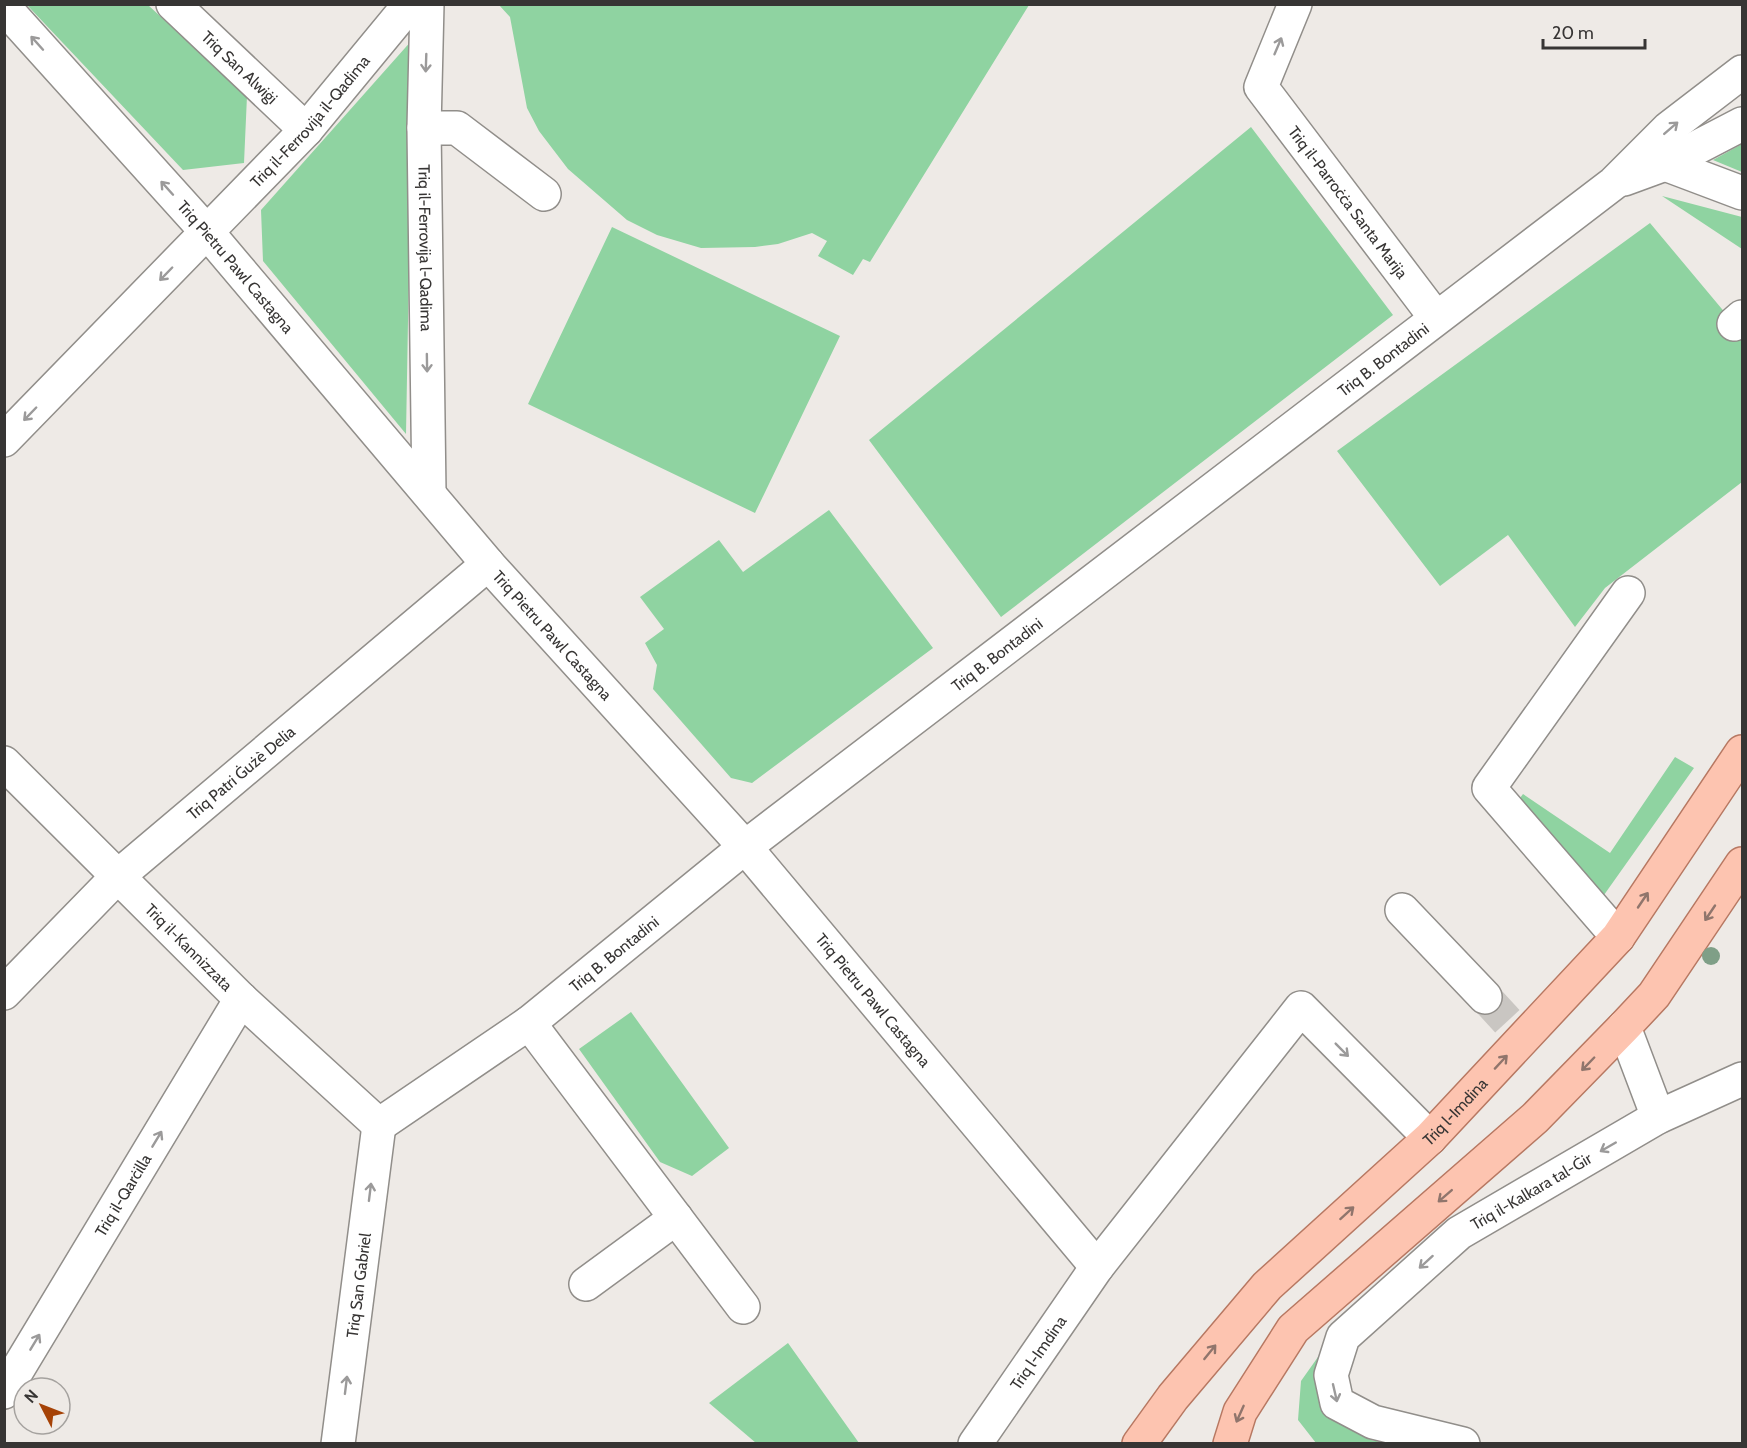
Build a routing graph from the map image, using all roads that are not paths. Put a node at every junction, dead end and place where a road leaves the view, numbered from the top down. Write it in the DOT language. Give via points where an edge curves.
graph roads {
  1 [pos="172,4"];
  2 [pos="410,4"];
  3 [pos="427,4"];
  4 [pos="1295,4"];
  5 [pos="4,7"];
  6 [pos="1743,72"];
  7 [pos="1743,124"];
  8 [pos="424,128"];
  9 [pos="306,130"];
  10 [pos="1665,164"];
  11 [pos="1614,183"];
  12 [pos="1743,193"];
  13 [pos="544,194"];
  14 [pos="207,232"];
  15 [pos="1436,318"];
  16 [pos="4,440"];
  17 [pos="429,493"];
  18 [pos="488,564"];
  19 [pos="1628,593"];
  20 [pos="1743,752"];
  21 [pos="4,763"];
  22 [pos="745,847"];
  23 [pos="1743,864"];
  24 [pos="117,877"];
  25 [pos="1402,910"];
  26 [pos="1618,937"];
  27 [pos="4,993"];
  28 [pos="1485,997"];
  29 [pos="242,999"];
  30 [pos="528,1023"];
  31 [pos="1624,1027"];
  32 [pos="1743,1079"];
  33 [pos="1658,1117"];
  34 [pos="379,1125"];
  35 [pos="1430,1138"];
  36 [pos="676,1218"];
  37 [pos="1097,1267"];
  38 [pos="586,1284"];
  39 [pos="743,1307"];
  40 [pos="4,1392"];
  41 [pos="338,1443"];
  42 [pos="975,1443"];
  43 [pos="1139,1443"];
  44 [pos="1230,1443"];
  45 [pos="1463,1443"];
  1 -- 9 [label="street, Triq San Alwiġi"];
  2 -- 9 [label="street, Triq il-Ferrovija il-Qadima"];
  3 -- 8 [label="street, Triq il-Ferrovija l-Qadima, one-way"];
  15 -- 4 [label="street, Triq il-Parroċċa Santa Marija, one-way" via="1261,87"];
  14 -- 5 [label="street, Triq Pietru Pawl Castagna, one-way"];
  11 -- 6 [label="street, Triq B. Bontadini, one-way" via="1669,128"];
  7 -- 10 [label="street, Triq B. Bontadini"];
  8 -- 13 [label="street" via="457,128"];
  8 -- 17 [label="street, Triq il-Ferrovija l-Qadima, one-way"];
  9 -- 14 [label="street, Triq il-Ferrovija il-Qadima"];
  10 -- 11 [label="street, Triq B. Bontadini"];
  10 -- 12 [label="street"];
  11 -- 15 [label="street, Triq B. Bontadini"];
  14 -- 16 [label="street, one-way"];
  14 -- 17 [label="street, Triq Pietru Pawl Castagna"];
  15 -- 22 [label="street, Triq B. Bontadini"];
  17 -- 18 [label="street, Triq Pietru Pawl Castagna"];
  18 -- 22 [label="street, Triq Pietru Pawl Castagna"];
  18 -- 24 [label="street, Triq Patri Ġużè Delia"];
  19 -- 26 [label="street" via="1490,788"];
  26 -- 20 [label="main road, Triq l-Imdina, one-way"];
  21 -- 24 [label="street, Triq il-Kannizzata"];
  22 -- 30 [label="street, Triq B. Bontadini"];
  22 -- 37 [label="street, Triq Pietru Pawl Castagna"];
  23 -- 31 [label="main road, one-way" via="1654,995"];
  24 -- 27 [label="street, Triq Patri Ġużè Delia"];
  24 -- 29 [label="street, Triq il-Kannizzata"];
  25 -- 28 [label="street"];
  35 -- 26 [label="main road, Triq l-Imdina, one-way" via="1516,1030"];
  29 -- 34 [label="street, Triq il-Kannizzata"];
  40 -- 29 [label="street, Triq il-Qarċilla, one-way"];
  30 -- 34 [label="street, Triq B. Bontadini"];
  30 -- 36 [label="street"];
  31 -- 33 [label="street"];
  31 -- 44 [label="main road, one-way" via="1535,1118 1293,1329 1240,1412"];
  32 -- 33 [label="street, Triq il-Kalkara tal-Ġir"];
  33 -- 45 [label="street, Triq il-Kalkara tal-Ġir, one-way" via="1459,1233 1343,1337 1331,1375 1337,1403 1373,1422"];
  41 -- 34 [label="street, Triq San Gabriel, one-way"];
  37 -- 35 [label="street, Triq l-Imdina, one-way" via="1301,1008"];
  43 -- 35 [label="main road, Triq l-Imdina, one-way" via="1267,1286"];
  36 -- 38 [label="street"];
  36 -- 39 [label="street"];
  37 -- 42 [label="street, Triq l-Imdina"];
}
